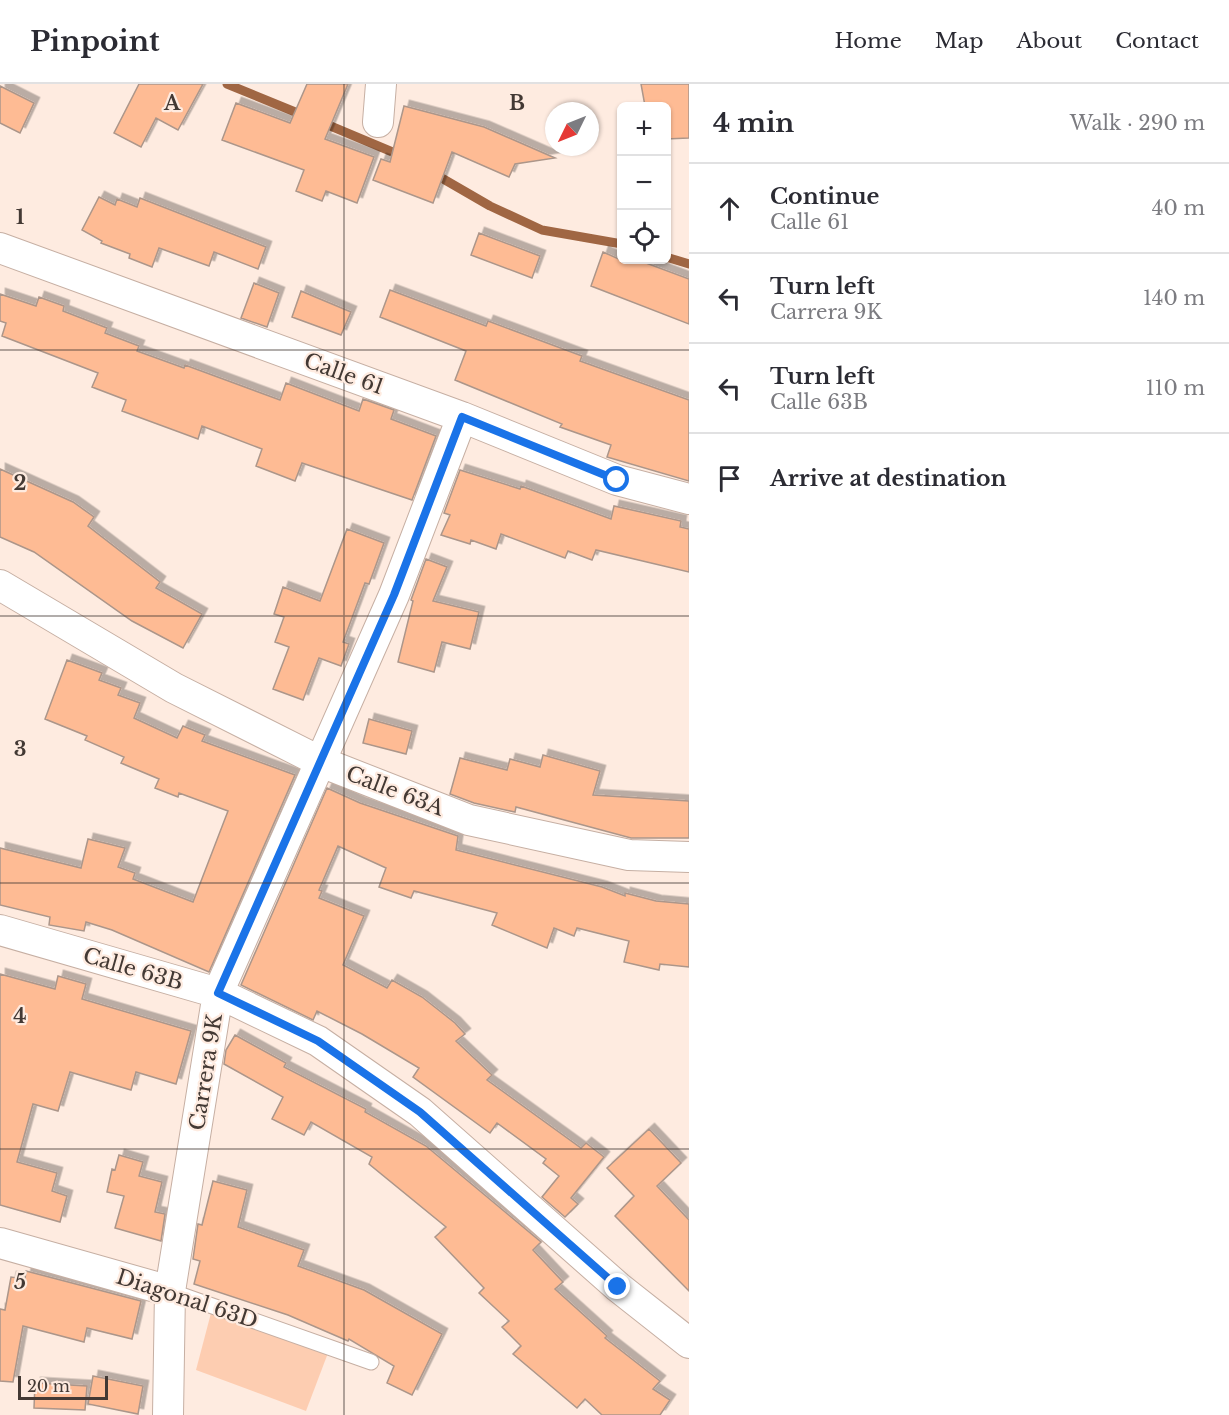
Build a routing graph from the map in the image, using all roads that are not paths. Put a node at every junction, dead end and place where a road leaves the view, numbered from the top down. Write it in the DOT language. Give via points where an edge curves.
graph roads {
  1 [pos="381,84"];
  2 [pos="378,122"];
  3 [pos="0,248"];
  4 [pos="462,417"];
  5 [pos="689,499"];
  6 [pos="0,585"];
  7 [pos="321,762"];
  8 [pos="689,857"];
  9 [pos="0,930"];
  10 [pos="218,993"];
  11 [pos="0,1243"];
  12 [pos="170,1291"];
  13 [pos="689,1343"];
  14 [pos="371,1362"];
  15 [pos="168,1415"];
  1 -- 2 [label="street"];
  3 -- 4 [label="street, Calle 61"];
  4 -- 5 [label="street, Calle 61" via="617,480"];
  4 -- 7 [label="street, Carrera 9K" via="394,595"];
  6 -- 7 [label="street, Calle 63A" via="174,688"];
  7 -- 8 [label="street, Calle 63A" via="469,820 629,855"];
  7 -- 10 [label="street, Carrera 9K"];
  9 -- 10 [label="street, Calle 63B"];
  10 -- 12 [label="street, Carrera 9K"];
  10 -- 13 [label="street, Calle 63B" via="318,1041 420,1112 618,1287"];
  11 -- 12 [label="street, Diagonal 63D"];
  12 -- 14 [label="lane, Diagonal 63D"];
  12 -- 15 [label="street, Carrera 9K"];
}
